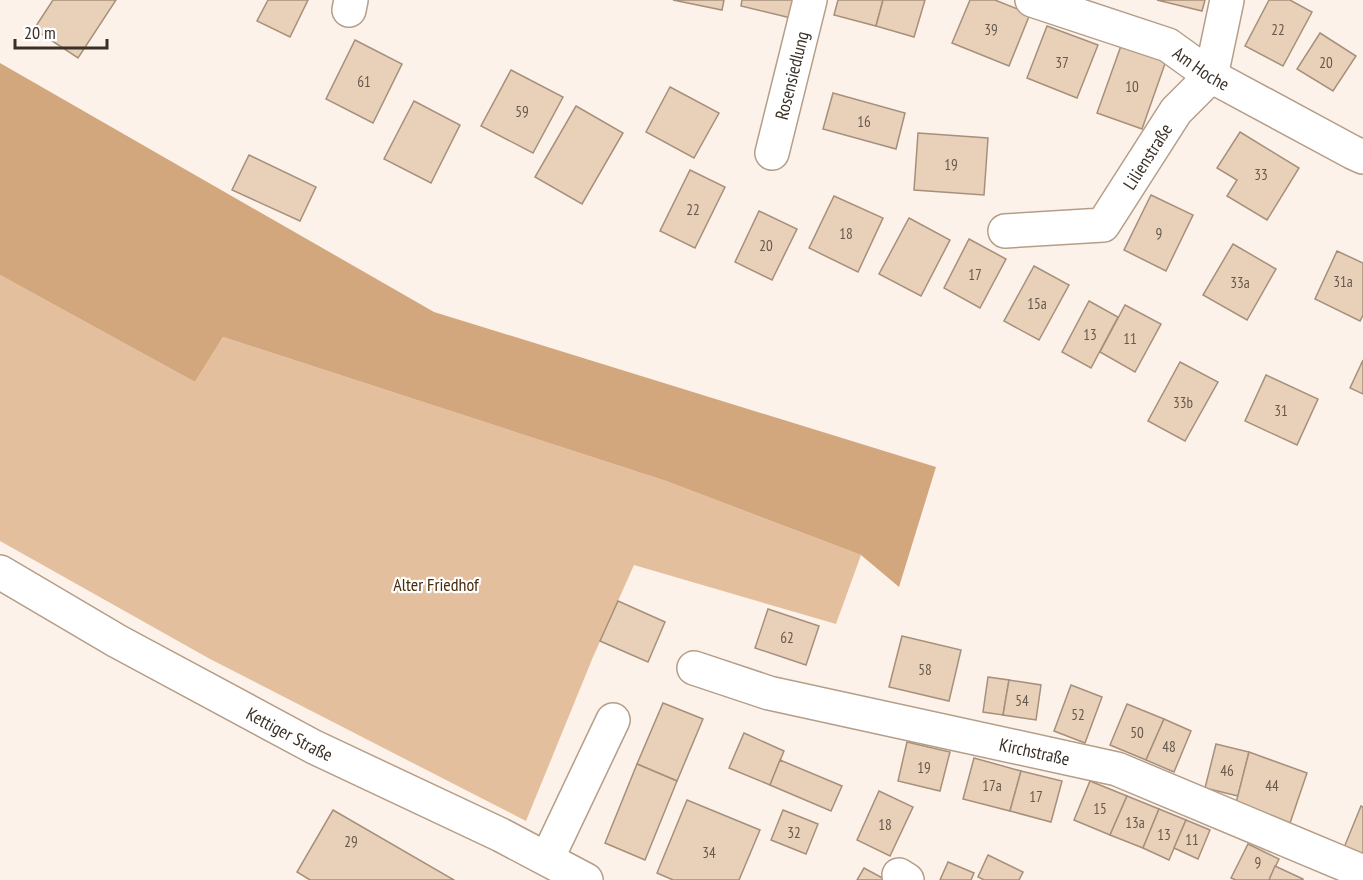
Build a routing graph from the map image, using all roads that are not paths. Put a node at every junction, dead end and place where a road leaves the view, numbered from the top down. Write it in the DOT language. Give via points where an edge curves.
graph roads {
  1 [pos="810,0"];
  2 [pos="1032,0"];
  3 [pos="1227,0"];
  4 [pos="1211,76"];
  5 [pos="772,153"];
  6 [pos="1363,157"];
  7 [pos="1005,231"];
  8 [pos="0,572"];
  9 [pos="694,668"];
  10 [pos="613,720"];
  11 [pos="547,859"];
  12 [pos="1363,872"];
  13 [pos="586,880"];
  1 -- 5 [label="street, Rosensiedlung"];
  2 -- 4 [label="street, Am Hoche" via="1168,45"];
  3 -- 4 [label="street"];
  4 -- 6 [label="street, Am Hoche"];
  4 -- 7 [label="street, Lilienstraße" via="1176,111 1103,225"];
  8 -- 11 [label="street, Kettiger Straße" via="117,641 314,747"];
  9 -- 12 [label="street, Kirchstraße" via="770,693 1117,769"];
  10 -- 11 [label="street"];
  11 -- 13 [label="street, Kettiger Straße"];
}
